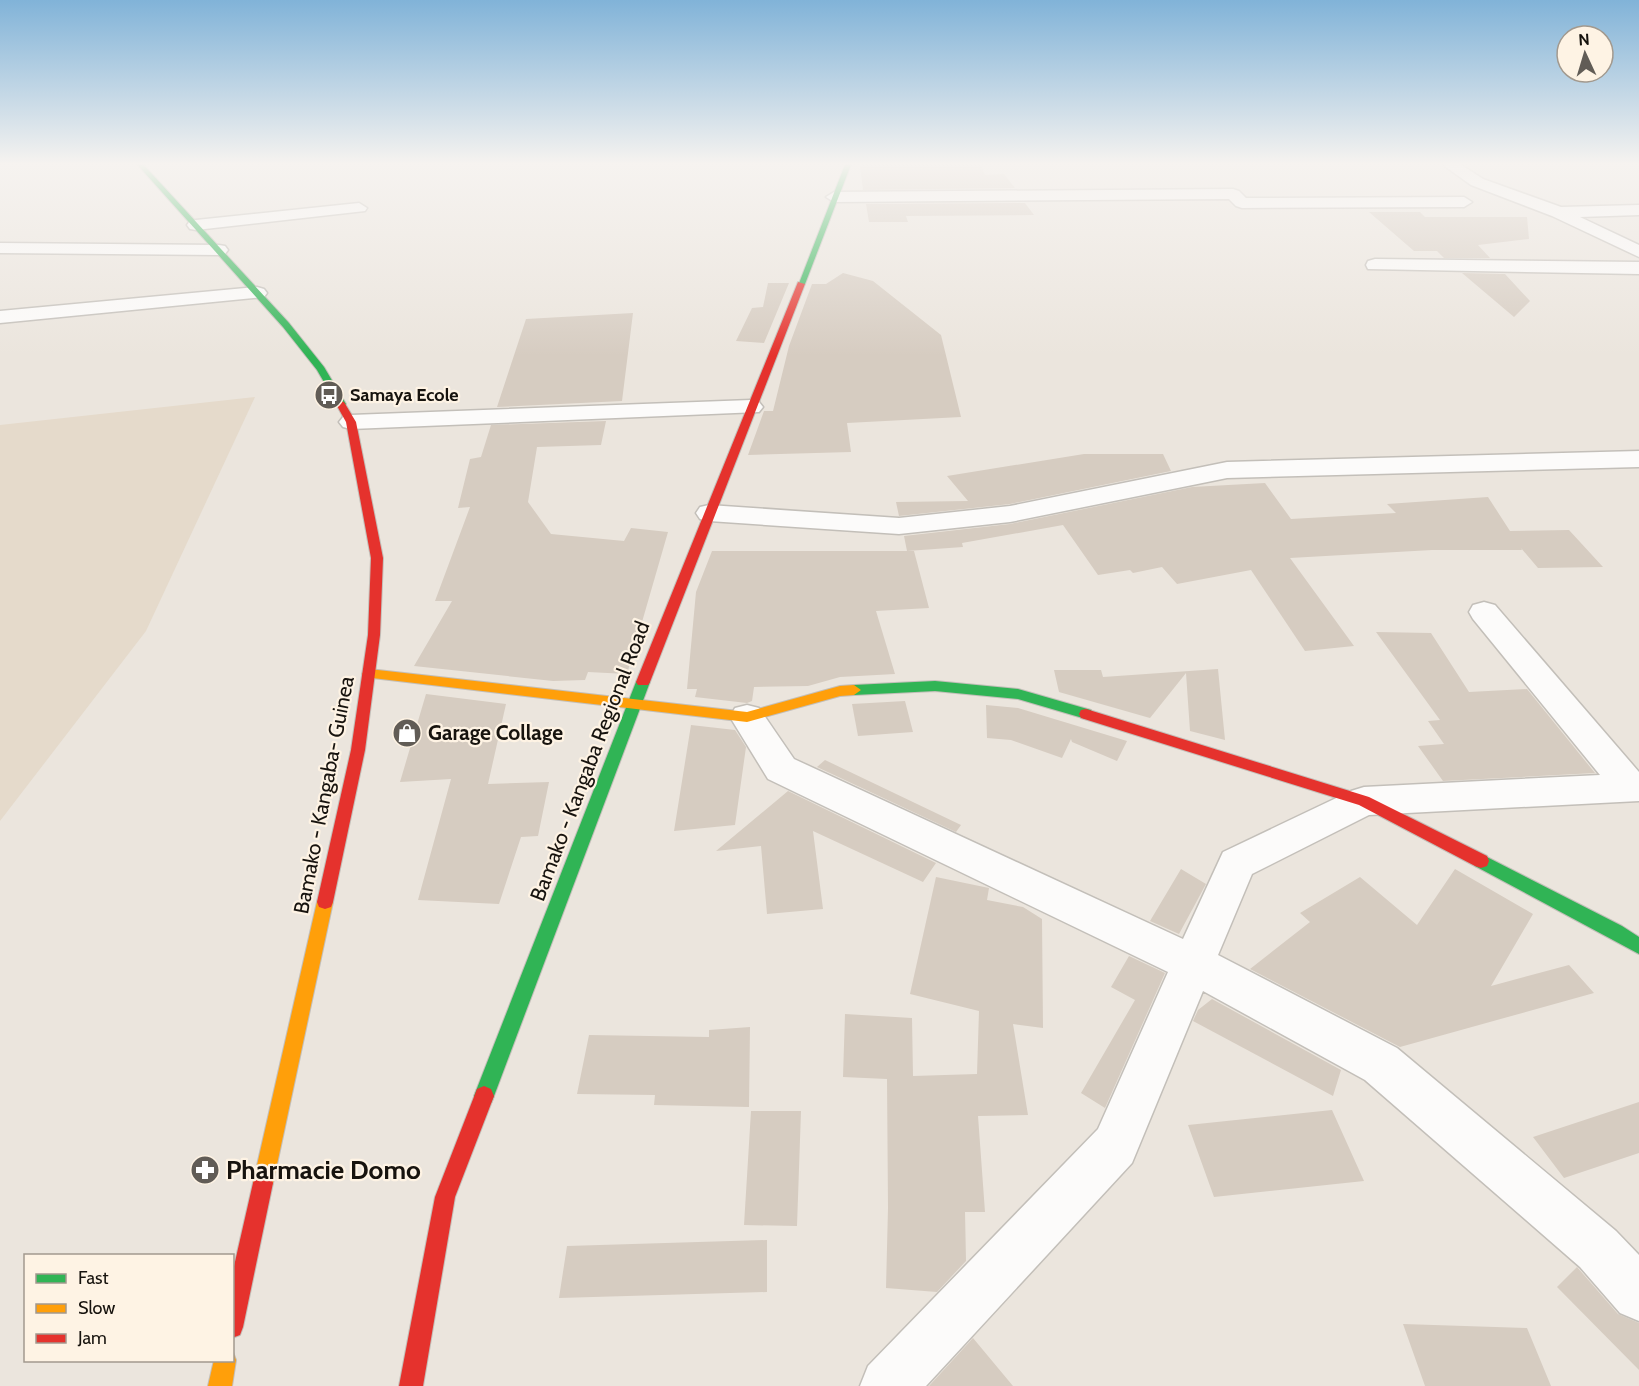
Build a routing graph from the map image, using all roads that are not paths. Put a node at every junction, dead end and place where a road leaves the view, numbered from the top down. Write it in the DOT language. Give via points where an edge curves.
graph roads {
  1 [pos="198,227"];
  2 [pos="822,227"];
  3 [pos="1588,227"];
  4 [pos="0,248"];
  5 [pos="72,248"];
  6 [pos="219,250"];
  7 [pos="1639,252"];
  8 [pos="0,254"];
  9 [pos="1375,265"];
  10 [pos="1639,268"];
  11 [pos="258,293"];
  12 [pos="0,317"];
  13 [pos="751,407"];
  14 [pos="351,422"];
  15 [pos="1639,459"];
  16 [pos="710,513"];
  17 [pos="1485,612"];
  18 [pos="369,674"];
  19 [pos="634,705"];
  20 [pos="747,717"];
  21 [pos="1635,787"];
  22 [pos="1364,801"];
  23 [pos="1639,946"];
  24 [pos="1194,964"];
  25 [pos="1639,1294"];
  26 [pos="234,1318"];
  27 [pos="225,1362"];
  28 [pos="220,1386"];
  29 [pos="411,1386"];
  30 [pos="888,1386"];
  1 -- 6 [label="street, Bamako - Kangaba- Guinea"];
  2 -- 13 [label="street, Bamako - Kangaba Regional Road"];
  3 -- 7 [label="street"];
  4 -- 5 [label="street"];
  5 -- 6 [label="street"];
  5 -- 8 [label="street"];
  6 -- 11 [label="street, Bamako - Kangaba- Guinea"];
  9 -- 10 [label="street"];
  11 -- 12 [label="street"];
  11 -- 14 [label="street, Bamako - Kangaba- Guinea" via="321,369"];
  13 -- 14 [label="street"];
  13 -- 16 [label="street, Bamako - Kangaba Regional Road"];
  14 -- 18 [label="street, Bamako - Kangaba- Guinea" via="377,558"];
  15 -- 16 [label="street" via="1227,470 1010,514 899,526"];
  16 -- 19 [label="street, Bamako - Kangaba Regional Road"];
  17 -- 21 [label="street"];
  18 -- 19 [label="street"];
  18 -- 26 [label="street, Bamako - Kangaba- Guinea" via="358,750"];
  19 -- 20 [label="street"];
  19 -- 29 [label="street, Bamako - Kangaba Regional Road" via="446,1197"];
  20 -- 22 [label="street" via="840,691 935,686 1018,694"];
  20 -- 24 [label="street" via="781,769"];
  21 -- 22 [label="street"];
  22 -- 23 [label="street"];
  22 -- 24 [label="street" via="1237,863"];
  24 -- 25 [label="street" via="1381,1064 1598,1249"];
  24 -- 30 [label="street" via="1115,1146"];
  27 -- 28 [label="street"];
}
